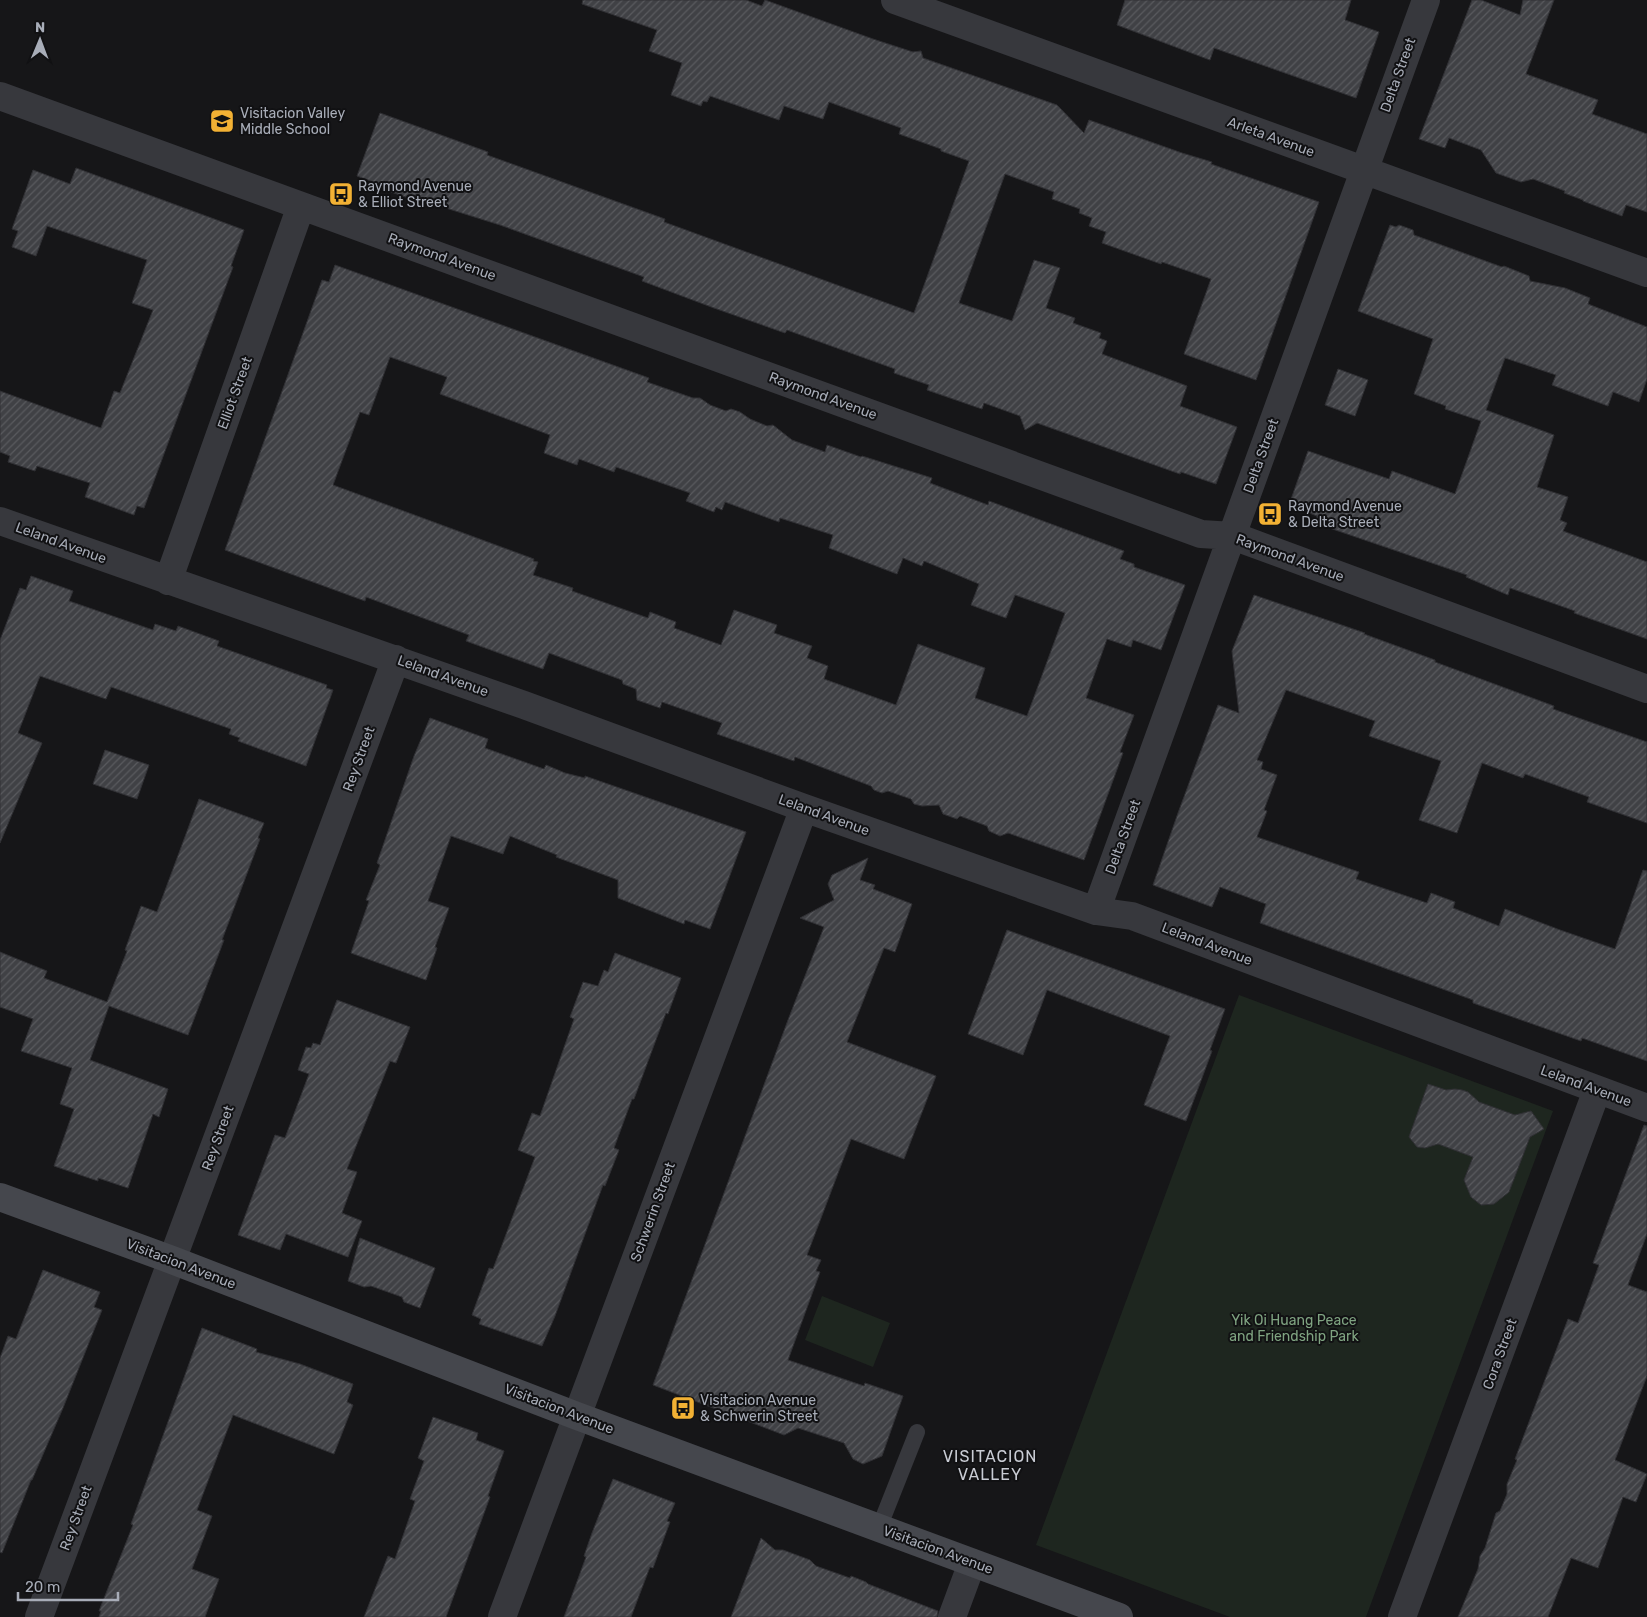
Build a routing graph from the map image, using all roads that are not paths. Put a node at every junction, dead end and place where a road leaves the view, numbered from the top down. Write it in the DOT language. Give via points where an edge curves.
graph roads {
  1 [pos="895,0"];
  2 [pos="1426,0"];
  3 [pos="0,96"];
  4 [pos="1364,170"];
  5 [pos="302,206"];
  6 [pos="1647,272"];
  7 [pos="0,521"];
  8 [pos="1233,536"];
  9 [pos="168,581"];
  10 [pos="396,660"];
  11 [pos="1647,689"];
  12 [pos="804,808"];
  13 [pos="1096,911"];
  14 [pos="1597,1090"];
  15 [pos="1647,1108"];
  16 [pos="0,1197"];
  17 [pos="172,1260"];
  18 [pos="577,1416"];
  19 [pos="917,1432"];
  20 [pos="879,1528"];
  21 [pos="972,1563"];
  22 [pos="39,1617"];
  23 [pos="502,1617"];
  24 [pos="952,1617"];
  25 [pos="1119,1617"];
  26 [pos="1402,1617"];
  1 -- 4 [label="street, Arleta Avenue"];
  2 -- 4 [label="street, Delta Street"];
  3 -- 5 [label="street, Raymond Avenue"];
  4 -- 6 [label="street, Arleta Avenue"];
  4 -- 8 [label="street, Delta Street"];
  5 -- 8 [label="street, Raymond Avenue" via="1201,534"];
  5 -- 9 [label="street, Elliot Street"];
  7 -- 9 [label="street, Leland Avenue"];
  8 -- 11 [label="street, Raymond Avenue"];
  8 -- 13 [label="street, Delta Street"];
  9 -- 10 [label="street, Leland Avenue"];
  10 -- 12 [label="street, Leland Avenue"];
  10 -- 17 [label="street, Rey Street"];
  12 -- 13 [label="street, Leland Avenue"];
  12 -- 18 [label="street, Schwerin Street"];
  13 -- 14 [label="street, Leland Avenue" via="1132,916"];
  14 -- 15 [label="street, Leland Avenue"];
  14 -- 26 [label="street, Cora Street"];
  16 -- 17 [label="street, Visitacion Avenue"];
  17 -- 18 [label="street, Visitacion Avenue"];
  17 -- 22 [label="street, Rey Street"];
  18 -- 20 [label="street, Visitacion Avenue"];
  18 -- 23 [label="street, Schwerin Street"];
  19 -- 20 [label="lane"];
  20 -- 21 [label="street, Visitacion Avenue"];
  21 -- 24 [label="street"];
  21 -- 25 [label="street, Visitacion Avenue"];
}
